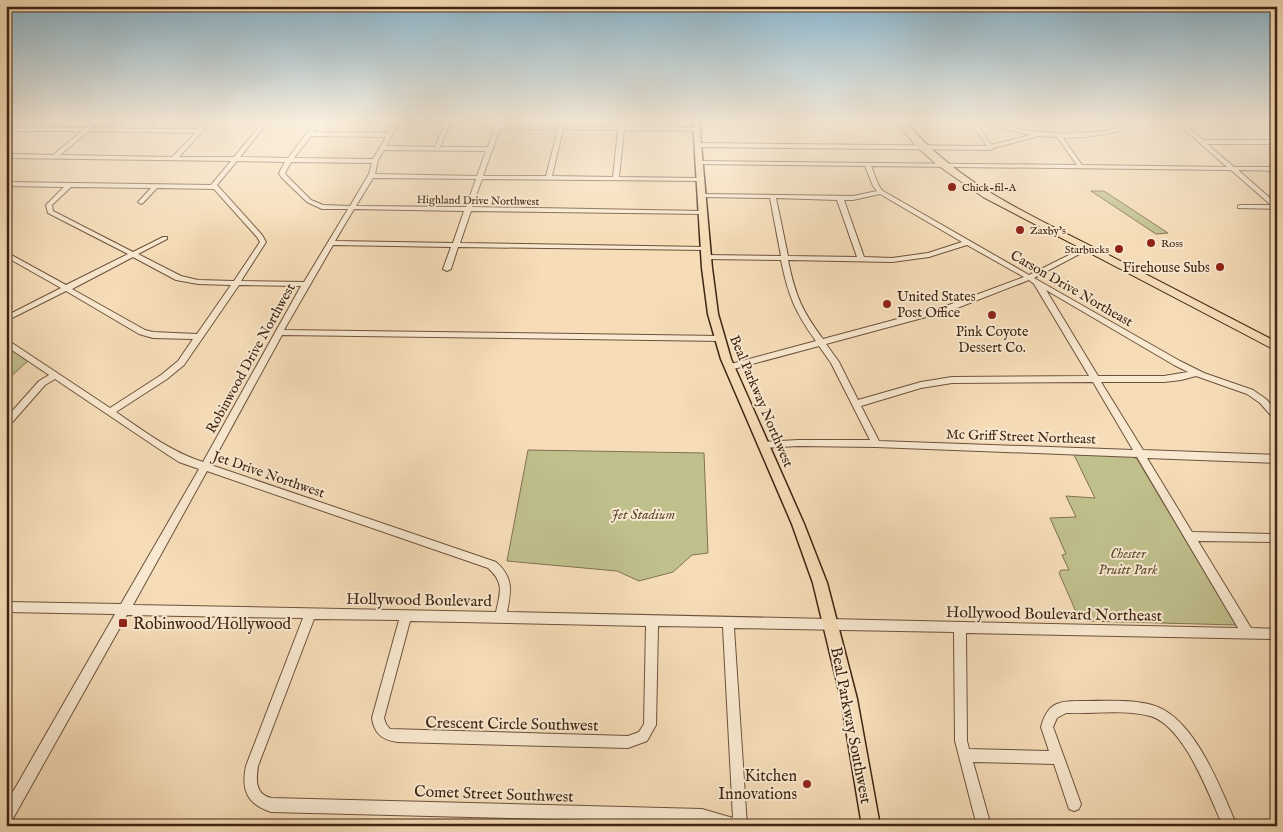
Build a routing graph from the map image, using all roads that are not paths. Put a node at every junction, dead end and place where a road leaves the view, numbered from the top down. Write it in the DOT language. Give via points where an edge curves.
graph roads {
  1 [pos="233,160"];
  2 [pos="279,160"];
  3 [pos="289,160"];
  4 [pos="487,160"];
  5 [pos="553,160"];
  6 [pos="618,160"];
  7 [pos="765,160"];
  8 [pos="936,160"];
  9 [pos="1076,160"];
  10 [pos="1222,160"];
  11 [pos="375,161"];
  12 [pos="700,162"];
  13 [pos="766,163"];
  14 [pos="867,164"];
  15 [pos="942,165"];
  16 [pos="1081,167"];
  17 [pos="1233,169"];
  18 [pos="1277,170"];
  19 [pos="370,176"];
  20 [pos="481,177"];
  21 [pos="549,178"];
  22 [pos="616,179"];
  23 [pos="701,180"];
  24 [pos="6,184"];
  25 [pos="69,185"];
  26 [pos="156,186"];
  27 [pos="215,187"];
  28 [pos="881,192"];
  29 [pos="702,195"];
  30 [pos="772,197"];
  31 [pos="840,198"];
  32 [pos="141,202"];
  33 [pos="1240,207"];
  34 [pos="1277,207"];
  35 [pos="351,208"];
  36 [pos="469,210"];
  37 [pos="703,213"];
  38 [pos="166,238"];
  39 [pos="968,242"];
  40 [pos="330,243"];
  41 [pos="456,245"];
  42 [pos="1087,248"];
  43 [pos="705,253"];
  44 [pos="6,254"];
  45 [pos="132,255"];
  46 [pos="785,258"];
  47 [pos="861,260"];
  48 [pos="447,269"];
  49 [pos="1033,280"];
  50 [pos="238,283"];
  51 [pos="306,284"];
  52 [pos="66,289"];
  53 [pos="1057,293"];
  54 [pos="1047,300"];
  55 [pos="6,319"];
  56 [pos="279,332"];
  57 [pos="199,337"];
  58 [pos="720,339"];
  59 [pos="6,342"];
  60 [pos="822,344"];
  61 [pos="1277,347"];
  62 [pos="730,367"];
  63 [pos="1196,373"];
  64 [pos="54,375"];
  65 [pos="1096,380"];
  66 [pos="856,404"];
  67 [pos="110,412"];
  68 [pos="1277,417"];
  69 [pos="6,424"];
  70 [pos="876,444"];
  71 [pos="764,445"];
  72 [pos="1140,454"];
  73 [pos="1277,459"];
  74 [pos="205,468"];
  75 [pos="1189,536"];
  76 [pos="1277,538"];
  77 [pos="6,607"];
  78 [pos="124,609"];
  79 [pos="311,613"];
  80 [pos="406,615"];
  81 [pos="500,617"];
  82 [pos="652,621"];
  83 [pos="728,622"];
  84 [pos="831,625"];
  85 [pos="960,628"];
  86 [pos="1248,634"];
  87 [pos="1277,634"];
  88 [pos="964,755"];
  89 [pos="1058,758"];
  90 [pos="1074,804"];
  91 [pos="6,817"];
  92 [pos="736,826"];
  93 [pos="740,826"];
  94 [pos="871,826"];
  95 [pos="984,826"];
  96 [pos="1230,826"];
  1 -- 27 [label="street" via="218,178"];
  2 -- 3 [label="street"];
  3 -- 11 [label="street"];
  3 -- 35 [label="street, Highland Drive Northwest" via="283,169 284,177 309,202 322,207"];
  4 -- 20 [label="street"];
  5 -- 21 [label="street"];
  6 -- 22 [label="street"];
  7 -- 13 [label="street"];
  8 -- 15 [label="highway"];
  9 -- 16 [label="street"];
  10 -- 17 [label="street"];
  11 -- 19 [label="street, Robinwood Drive Northwest"];
  12 -- 13 [label="street"];
  12 -- 23 [label="main road, Beal Parkway Northwest"];
  13 -- 14 [label="street"];
  14 -- 15 [label="street"];
  14 -- 28 [label="street"];
  15 -- 16 [label="street"];
  15 -- 42 [label="highway" via="996,200"];
  16 -- 17 [label="street"];
  17 -- 18 [label="street"];
  17 -- 34 [label="street"];
  19 -- 20 [label="street"];
  19 -- 35 [label="street, Robinwood Drive Northwest"];
  20 -- 21 [label="street"];
  20 -- 36 [label="street"];
  21 -- 22 [label="street"];
  22 -- 23 [label="street"];
  23 -- 29 [label="main road, Beal Parkway Northwest"];
  24 -- 25 [label="street"];
  25 -- 26 [label="street"];
  25 -- 45 [label="street" via="49,205 50,212"];
  26 -- 27 [label="street"];
  26 -- 32 [label="street"];
  27 -- 50 [label="street" via="262,238 261,247"];
  28 -- 31 [label="street"];
  28 -- 39 [label="street, Carson Drive Northeast"];
  29 -- 30 [label="street"];
  29 -- 37 [label="main road, Beal Parkway Northwest"];
  30 -- 31 [label="street"];
  30 -- 46 [label="street"];
  31 -- 47 [label="street"];
  33 -- 34 [label="street"];
  35 -- 36 [label="street, Highland Drive Northwest"];
  35 -- 40 [label="street, Robinwood Drive Northwest"];
  36 -- 37 [label="street, Highland Drive Northwest"];
  36 -- 41 [label="street"];
  37 -- 43 [label="main road, Beal Parkway Northwest"];
  38 -- 45 [label="street"];
  39 -- 47 [label="street" via="918,257"];
  39 -- 49 [label="street, Carson Drive Northeast"];
  40 -- 41 [label="street"];
  40 -- 51 [label="street, Robinwood Drive Northwest"];
  41 -- 43 [label="street"];
  41 -- 48 [label="street"];
  42 -- 49 [label="street"];
  42 -- 61 [label="highway"];
  43 -- 46 [label="street"];
  43 -- 58 [label="main road, Beal Parkway Northwest" via="709,293"];
  44 -- 52 [label="street"];
  45 -- 50 [label="street" via="179,278"];
  45 -- 52 [label="street"];
  46 -- 47 [label="street"];
  46 -- 60 [label="street" via="796,303"];
  49 -- 53 [label="street, Carson Drive Northeast"];
  49 -- 54 [label="street"];
  49 -- 60 [label="street"];
  50 -- 51 [label="street"];
  50 -- 57 [label="street"];
  51 -- 56 [label="street, Robinwood Drive Northwest"];
  52 -- 55 [label="street"];
  52 -- 57 [label="street" via="142,332"];
  53 -- 54 [label="street"];
  53 -- 63 [label="street, Carson Drive Northeast"];
  54 -- 65 [label="street"];
  56 -- 58 [label="street"];
  56 -- 74 [label="street, Robinwood Drive Northwest"];
  57 -- 67 [label="street" via="181,363 167,375"];
  58 -- 62 [label="main road, Beal Parkway Northwest"];
  59 -- 64 [label="street, Jet Drive Northwest"];
  60 -- 62 [label="street"];
  60 -- 66 [label="street"];
  62 -- 71 [label="main road, Beal Parkway Northwest"];
  63 -- 65 [label="street" via="1164,379"];
  63 -- 68 [label="street, Carson Drive Northeast" via="1250,392"];
  64 -- 67 [label="street, Jet Drive Northwest"];
  64 -- 69 [label="street" via="42,383"];
  65 -- 66 [label="street" via="939,381"];
  65 -- 72 [label="street"];
  66 -- 70 [label="street"];
  67 -- 74 [label="street, Jet Drive Northwest" via="168,451"];
  70 -- 71 [label="street, Mc Griff Street Northeast"];
  70 -- 72 [label="street, Mc Griff Street Northeast"];
  71 -- 84 [label="main road, Beal Parkway Northwest" via="807,547"];
  72 -- 73 [label="street, Mc Griff Street Northeast"];
  72 -- 75 [label="street"];
  74 -- 78 [label="street, Robinwood Drive Northwest"];
  74 -- 81 [label="street, Jet Drive Northwest" via="492,565 506,581"];
  75 -- 76 [label="street"];
  75 -- 86 [label="street"];
  77 -- 78 [label="street, Hollywood Boulevard"];
  78 -- 79 [label="street, Hollywood Boulevard"];
  78 -- 91 [label="street"];
  79 -- 80 [label="street, Hollywood Boulevard"];
  79 -- 92 [label="street, Comet Street Southwest" via="252,766 250,782 259,801 272,805 702,816"];
  80 -- 81 [label="street, Hollywood Boulevard"];
  80 -- 82 [label="street, Crescent Circle Southwest" via="378,718 384,733 393,736 628,742 644,738 650,725"];
  81 -- 82 [label="street, Hollywood Boulevard"];
  82 -- 83 [label="street, Hollywood Boulevard"];
  83 -- 84 [label="street, Hollywood Boulevard"];
  83 -- 93 [label="street"];
  84 -- 85 [label="street, Hollywood Boulevard Northeast"];
  84 -- 94 [label="main road, Beal Parkway Southwest" via="849,699"];
  85 -- 86 [label="street, Hollywood Boulevard Northeast"];
  85 -- 88 [label="street" via="961,742"];
  86 -- 87 [label="street, Hollywood Boulevard Northeast"];
  88 -- 89 [label="street"];
  88 -- 95 [label="street"];
  89 -- 90 [label="street"];
  89 -- 96 [label="street" via="1047,727 1051,715 1060,708 1158,712 1183,732"];
}
